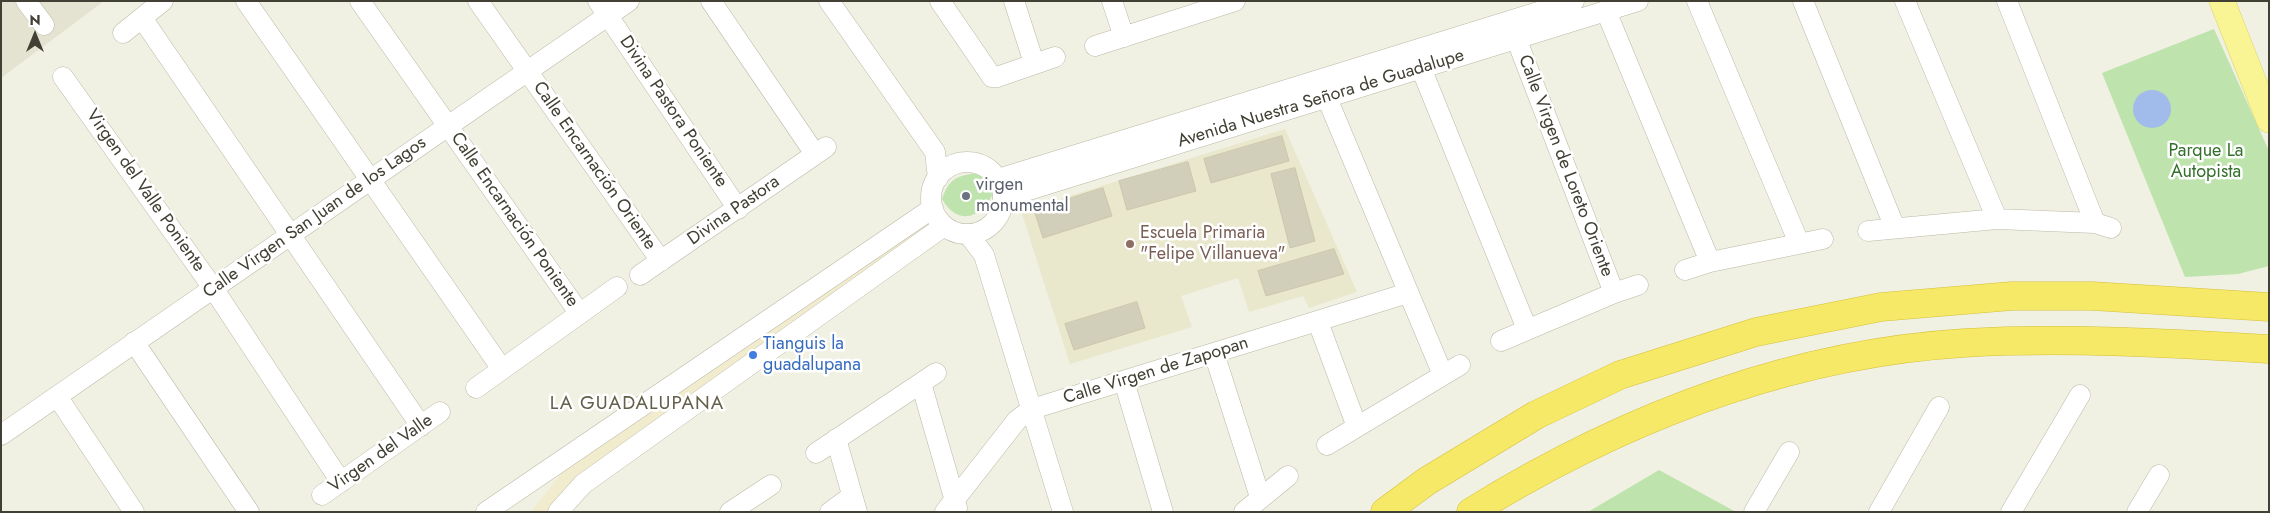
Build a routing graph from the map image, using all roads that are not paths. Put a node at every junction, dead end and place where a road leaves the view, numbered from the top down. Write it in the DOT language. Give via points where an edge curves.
graph roads {
  1 [pos="26,1"];
  2 [pos="163,1"];
  3 [pos="246,1"];
  4 [pos="360,1"];
  5 [pos="478,1"];
  6 [pos="629,1"];
  7 [pos="711,1"];
  8 [pos="830,1"];
  9 [pos="940,1"];
  10 [pos="1014,1"];
  11 [pos="1112,1"];
  12 [pos="1235,1"];
  13 [pos="1574,1"];
  14 [pos="1638,1"];
  15 [pos="1697,1"];
  16 [pos="1803,1"];
  17 [pos="1905,1"];
  18 [pos="2008,1"];
  19 [pos="2222,1"];
  20 [pos="2238,1"];
  21 [pos="1213,4"];
  22 [pos="603,8"];
  23 [pos="1606,11"];
  24 [pos="142,18"];
  25 [pos="44,25"];
  26 [pos="123,33"];
  27 [pos="1124,37"];
  28 [pos="1516,38"];
  29 [pos="1095,46"];
  30 [pos="1055,57"];
  31 [pos="1034,63"];
  32 [pos="1421,68"];
  33 [pos="528,71"];
  34 [pos="63,77"];
  35 [pos="2269,78"];
  36 [pos="1327,98"];
  37 [pos="2269,120"];
  38 [pos="448,126"];
  39 [pos="935,152"];
  40 [pos="958,164"];
  41 [pos="938,178"];
  42 [pos="370,180"];
  43 [pos="1001,189"];
  44 [pos="933,208"];
  45 [pos="738,209"];
  46 [pos="1997,219"];
  47 [pos="944,226"];
  48 [pos="988,228"];
  49 [pos="1895,228"];
  50 [pos="1868,231"];
  51 [pos="290,234"];
  52 [pos="968,234"];
  53 [pos="1823,239"];
  54 [pos="1799,243"];
  55 [pos="984,255"];
  56 [pos="661,261"];
  57 [pos="1710,262"];
  58 [pos="1685,270"];
  59 [pos="640,275"];
  60 [pos="1638,285"];
  61 [pos="618,287"];
  62 [pos="213,288"];
  63 [pos="1408,293"];
  64 [pos="1614,293"];
  65 [pos="2269,307"];
  66 [pos="580,314"];
  67 [pos="1318,322"];
  68 [pos="1527,329"];
  69 [pos="1501,341"];
  70 [pos="134,342"];
  71 [pos="2269,349"];
  72 [pos="1214,353"];
  73 [pos="502,369"];
  74 [pos="1124,381"];
  75 [pos="476,388"];
  76 [pos="2080,395"];
  77 [pos="57,396"];
  78 [pos="1939,407"];
  79 [pos="1032,409"];
  80 [pos="440,412"];
  81 [pos="421,426"];
  82 [pos="1357,427"];
  83 [pos="1,434"];
  84 [pos="836,439"];
  85 [pos="1327,445"];
  86 [pos="1789,452"];
  87 [pos="816,454"];
  88 [pos="2159,475"];
  89 [pos="1288,476"];
  90 [pos="341,482"];
  91 [pos="771,485"];
  92 [pos="322,495"];
  93 [pos="1260,497"];
  94 [pos="755,504"];
  95 [pos="854,504"];
  96 [pos="952,508"];
  97 [pos="493,509"];
  98 [pos="134,512"];
  99 [pos="249,512"];
  100 [pos="558,512"];
  101 [pos="730,512"];
  102 [pos="830,512"];
  103 [pos="1063,512"];
  104 [pos="1163,512"];
  105 [pos="1244,512"];
  106 [pos="1385,512"];
  107 [pos="1471,512"];
  108 [pos="1754,512"];
  109 [pos="1879,512"];
  110 [pos="2011,512"];
  111 [pos="2137,512"];
  1 -- 25 [label="street"];
  2 -- 24 [label="street"];
  3 -- 42 [label="street"];
  4 -- 38 [label="street, Calle Encarnación Poniente"];
  5 -- 33 [label="street, Calle Encarnación Oriente"];
  6 -- 22 [label="street, Calle Virgen San Juan de los Lagos"];
  7 -- 45 [label="street, Divina Pastora" via="821,150"];
  8 -- 39 [label="street"];
  9 -- 31 [label="street" via="992,77"];
  10 -- 31 [label="street"];
  11 -- 27 [label="street"];
  12 -- 21 [label="street"];
  13 -- 43 [label="street, Avenida Nuestra Señora de Guadalupe"];
  14 -- 23 [label="street, Avenida Nuestra Señora de Guadalupe"];
  15 -- 54 [label="street"];
  16 -- 49 [label="street"];
  17 -- 46 [label="street"];
  18 -- 46 [label="street" via="2103,225"];
  19 -- 37 [label="main road"];
  20 -- 35 [label="main road"];
  21 -- 27 [label="street"];
  22 -- 33 [label="street, Calle Virgen San Juan de los Lagos"];
  22 -- 45 [label="street, Divina Pastora Poniente"];
  23 -- 28 [label="street, Avenida Nuestra Señora de Guadalupe"];
  23 -- 57 [label="street"];
  24 -- 26 [label="street"];
  24 -- 51 [label="street"];
  27 -- 29 [label="street"];
  28 -- 32 [label="street, Avenida Nuestra Señora de Guadalupe"];
  28 -- 64 [label="street, Calle Virgen de Loreto Oriente"];
  30 -- 31 [label="street"];
  32 -- 36 [label="street, Avenida Nuestra Señora de Guadalupe"];
  32 -- 68 [label="street"];
  33 -- 38 [label="street, Calle Virgen San Juan de los Lagos"];
  33 -- 56 [label="street, Calle Encarnación Oriente"];
  34 -- 62 [label="street, Virgen del Valle Poniente"];
  36 -- 43 [label="street, Avenida Nuestra Señora de Guadalupe"];
  36 -- 63 [label="street"];
  38 -- 42 [label="street, Calle Virgen San Juan de los Lagos"];
  38 -- 66 [label="street, Calle Encarnación Poniente"];
  39 -- 40 [label="street"];
  39 -- 41 [label="street"];
  40 -- 41 [label="street"];
  40 -- 43 [label="street" via="980,165 990,171"];
  41 -- 44 [label="street" via="933,188"];
  42 -- 51 [label="street, Calle Virgen San Juan de los Lagos"];
  42 -- 73 [label="street"];
  43 -- 48 [label="street" via="999,214"];
  44 -- 47 [label="street"];
  44 -- 97 [label="street"];
  45 -- 56 [label="street, Divina Pastora"];
  46 -- 49 [label="street"];
  47 -- 52 [label="street"];
  47 -- 100 [label="street" via="583,484"];
  48 -- 52 [label="street"];
  48 -- 55 [label="street"];
  49 -- 50 [label="street"];
  51 -- 62 [label="street, Calle Virgen San Juan de los Lagos"];
  51 -- 81 [label="street"];
  52 -- 55 [label="street"];
  53 -- 54 [label="street"];
  54 -- 57 [label="street"];
  55 -- 79 [label="street"];
  56 -- 59 [label="street, Divina Pastora"];
  57 -- 58 [label="street"];
  60 -- 64 [label="street"];
  61 -- 66 [label="street"];
  62 -- 70 [label="street, Calle Virgen San Juan de los Lagos"];
  62 -- 90 [label="street, Virgen del Valle Poniente"];
  63 -- 67 [label="street, Calle Virgen de Zapopan"];
  63 -- 82 [label="street" via="1452,370"];
  64 -- 68 [label="street"];
  65 -- 106 [label="highway" via="2092,296 2012,296 1881,307 1756,332 1620,375 1570,399 1427,481"];
  66 -- 73 [label="street"];
  67 -- 72 [label="street, Calle Virgen de Zapopan"];
  67 -- 82 [label="street"];
  68 -- 69 [label="street"];
  70 -- 77 [label="street, Calle Virgen San Juan de los Lagos"];
  70 -- 99 [label="street"];
  71 -- 107 [label="highway" via="2035,340 1962,343 1832,361 1698,399 1631,426 1559,461"];
  72 -- 74 [label="street, Calle Virgen de Zapopan"];
  72 -- 93 [label="street"];
  73 -- 75 [label="street"];
  74 -- 79 [label="street, Calle Virgen de Zapopan"];
  74 -- 104 [label="street"];
  76 -- 110 [label="street"];
  77 -- 83 [label="street, Calle Virgen San Juan de los Lagos"];
  77 -- 98 [label="street"];
  78 -- 109 [label="street"];
  79 -- 96 [label="street, Calle Virgen de Zapopan" via="1017,420"];
  79 -- 103 [label="street"];
  80 -- 81 [label="street, Virgen del Valle"];
  81 -- 90 [label="street, Virgen del Valle"];
  82 -- 85 [label="street"];
  84 -- 87 [label="street"];
  84 -- 95 [label="street"];
  84 -- 96 [label="street" via="929,378"];
  86 -- 108 [label="street"];
  88 -- 111 [label="street"];
  89 -- 93 [label="street"];
  90 -- 92 [label="street, Virgen del Valle"];
  91 -- 94 [label="street"];
  93 -- 105 [label="street"];
  94 -- 101 [label="street"];
  95 -- 102 [label="street"];
}
